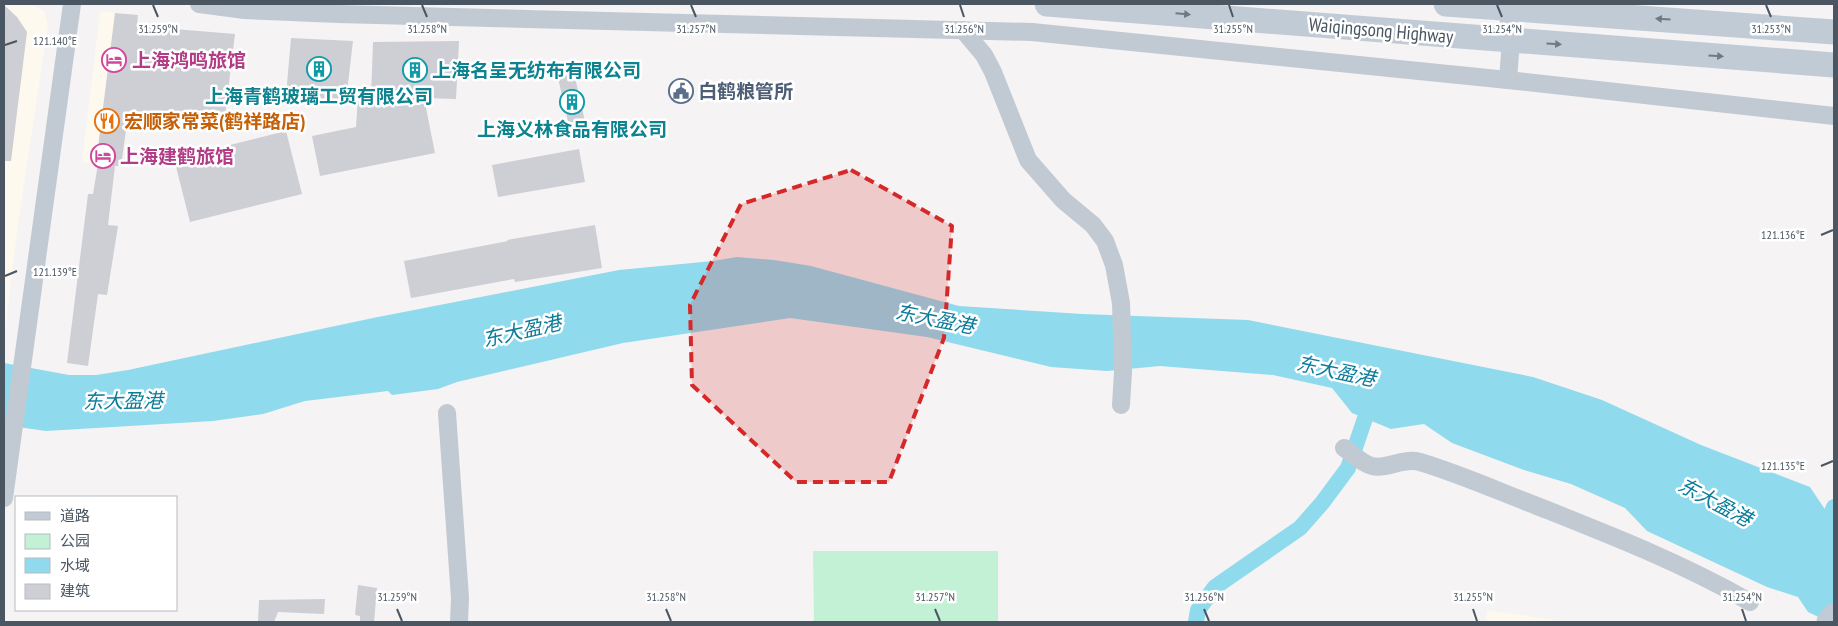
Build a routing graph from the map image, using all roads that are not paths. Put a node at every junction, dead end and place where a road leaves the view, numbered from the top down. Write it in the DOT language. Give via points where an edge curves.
graph roads {
  1 [pos="72,4"];
  2 [pos="199,4"];
  3 [pos="1047,4"];
  4 [pos="1446,4"];
  5 [pos="1507,6"];
  6 [pos="972,30"];
  7 [pos="1834,32"];
  8 [pos="1512,40"];
  9 [pos="1834,65"];
  10 [pos="1508,80"];
  11 [pos="1833,113"];
  12 [pos="1122,405"];
  13 [pos="447,413"];
  14 [pos="1344,448"];
  15 [pos="4,498"];
  16 [pos="1750,602"];
  17 [pos="1834,616"];
  18 [pos="460,622"];
  19 [pos="1829,622"];
  1 -- 15 [label="street"];
  2 -- 6 [label="street" via="245,10 338,14"];
  3 -- 8 [label="main road, Waiqingsong Highway, one-way"];
  4 -- 5 [label="main road, Waiqingsong Highway"];
  7 -- 5 [label="main road, Waiqingsong Highway, one-way"];
  5 -- 8 [label="street"];
  6 -- 10 [label="street" via="1032,32"];
  6 -- 12 [label="street" via="993,72 1028,160 1105,241 1114,265 1121,303"];
  8 -- 9 [label="main road, Waiqingsong Highway, one-way"];
  8 -- 10 [label="street"];
  10 -- 11 [label="street"];
  13 -- 18 [label="street"];
  14 -- 16 [label="street" via="1374,467 1406,460 1418,461 1645,549"];
  17 -- 19 [label="main road"];
}
